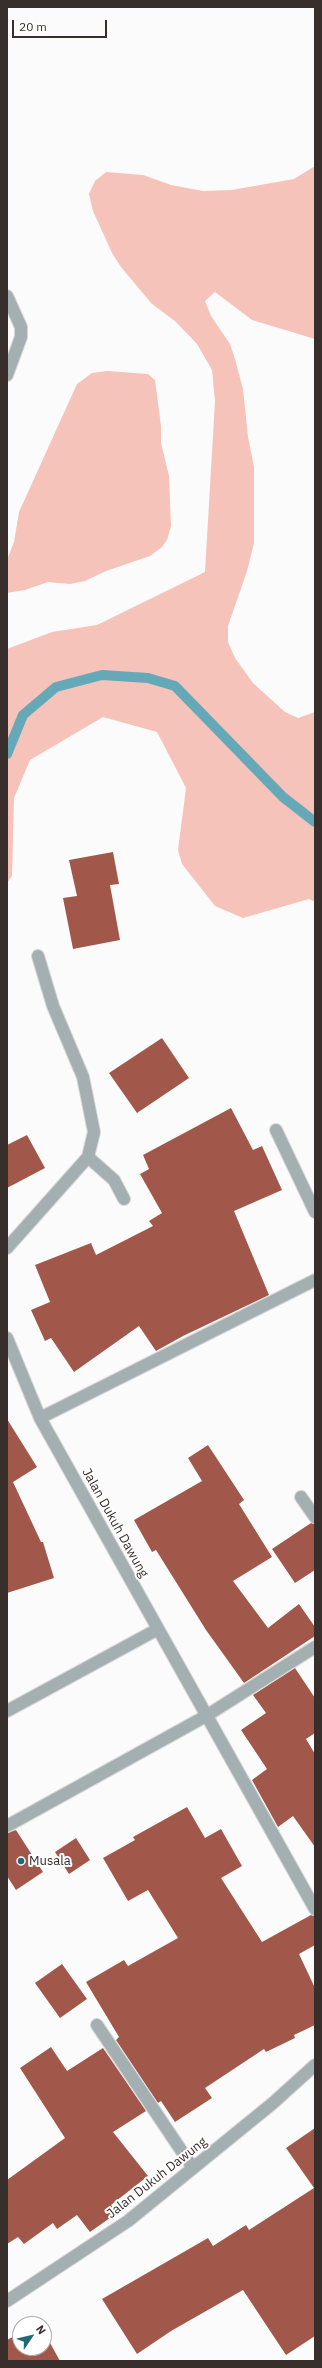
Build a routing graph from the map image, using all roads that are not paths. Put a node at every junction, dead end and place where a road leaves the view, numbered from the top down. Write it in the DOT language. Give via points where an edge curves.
graph roads {
  1 [pos="7,296"];
  2 [pos="7,375"];
  3 [pos="38,956"];
  4 [pos="276,1130"];
  5 [pos="88,1157"];
  6 [pos="124,1200"];
  7 [pos="315,1212"];
  8 [pos="7,1248"];
  9 [pos="315,1280"];
  10 [pos="7,1338"];
  11 [pos="40,1418"];
  12 [pos="301,1497"];
  13 [pos="315,1517"];
  14 [pos="158,1629"];
  15 [pos="315,1647"];
  16 [pos="7,1711"];
  17 [pos="206,1716"];
  18 [pos="7,1826"];
  19 [pos="315,1909"];
  20 [pos="97,2025"];
  21 [pos="315,2065"];
  22 [pos="193,2168"];
  23 [pos="7,2301"];
  1 -- 2 [label="street" via="21,327 21,337"];
  3 -- 5 [label="street" via="53,1006 83,1078 94,1132"];
  4 -- 7 [label="street"];
  5 -- 6 [label="street" via="114,1180"];
  5 -- 8 [label="street"];
  9 -- 11 [label="street"];
  10 -- 11 [label="street, Jalan Dukuh Dawung"];
  11 -- 14 [label="street, Jalan Dukuh Dawung"];
  12 -- 13 [label="street"];
  14 -- 16 [label="street"];
  14 -- 17 [label="street, Jalan Dukuh Dawung"];
  15 -- 17 [label="street"];
  17 -- 18 [label="street"];
  17 -- 19 [label="street, Jalan Dukuh Dawung"];
  20 -- 22 [label="street"];
  21 -- 22 [label="street, Jalan Dukuh Dawung"];
  22 -- 23 [label="street, Jalan Dukuh Dawung" via="128,2221"];
}
